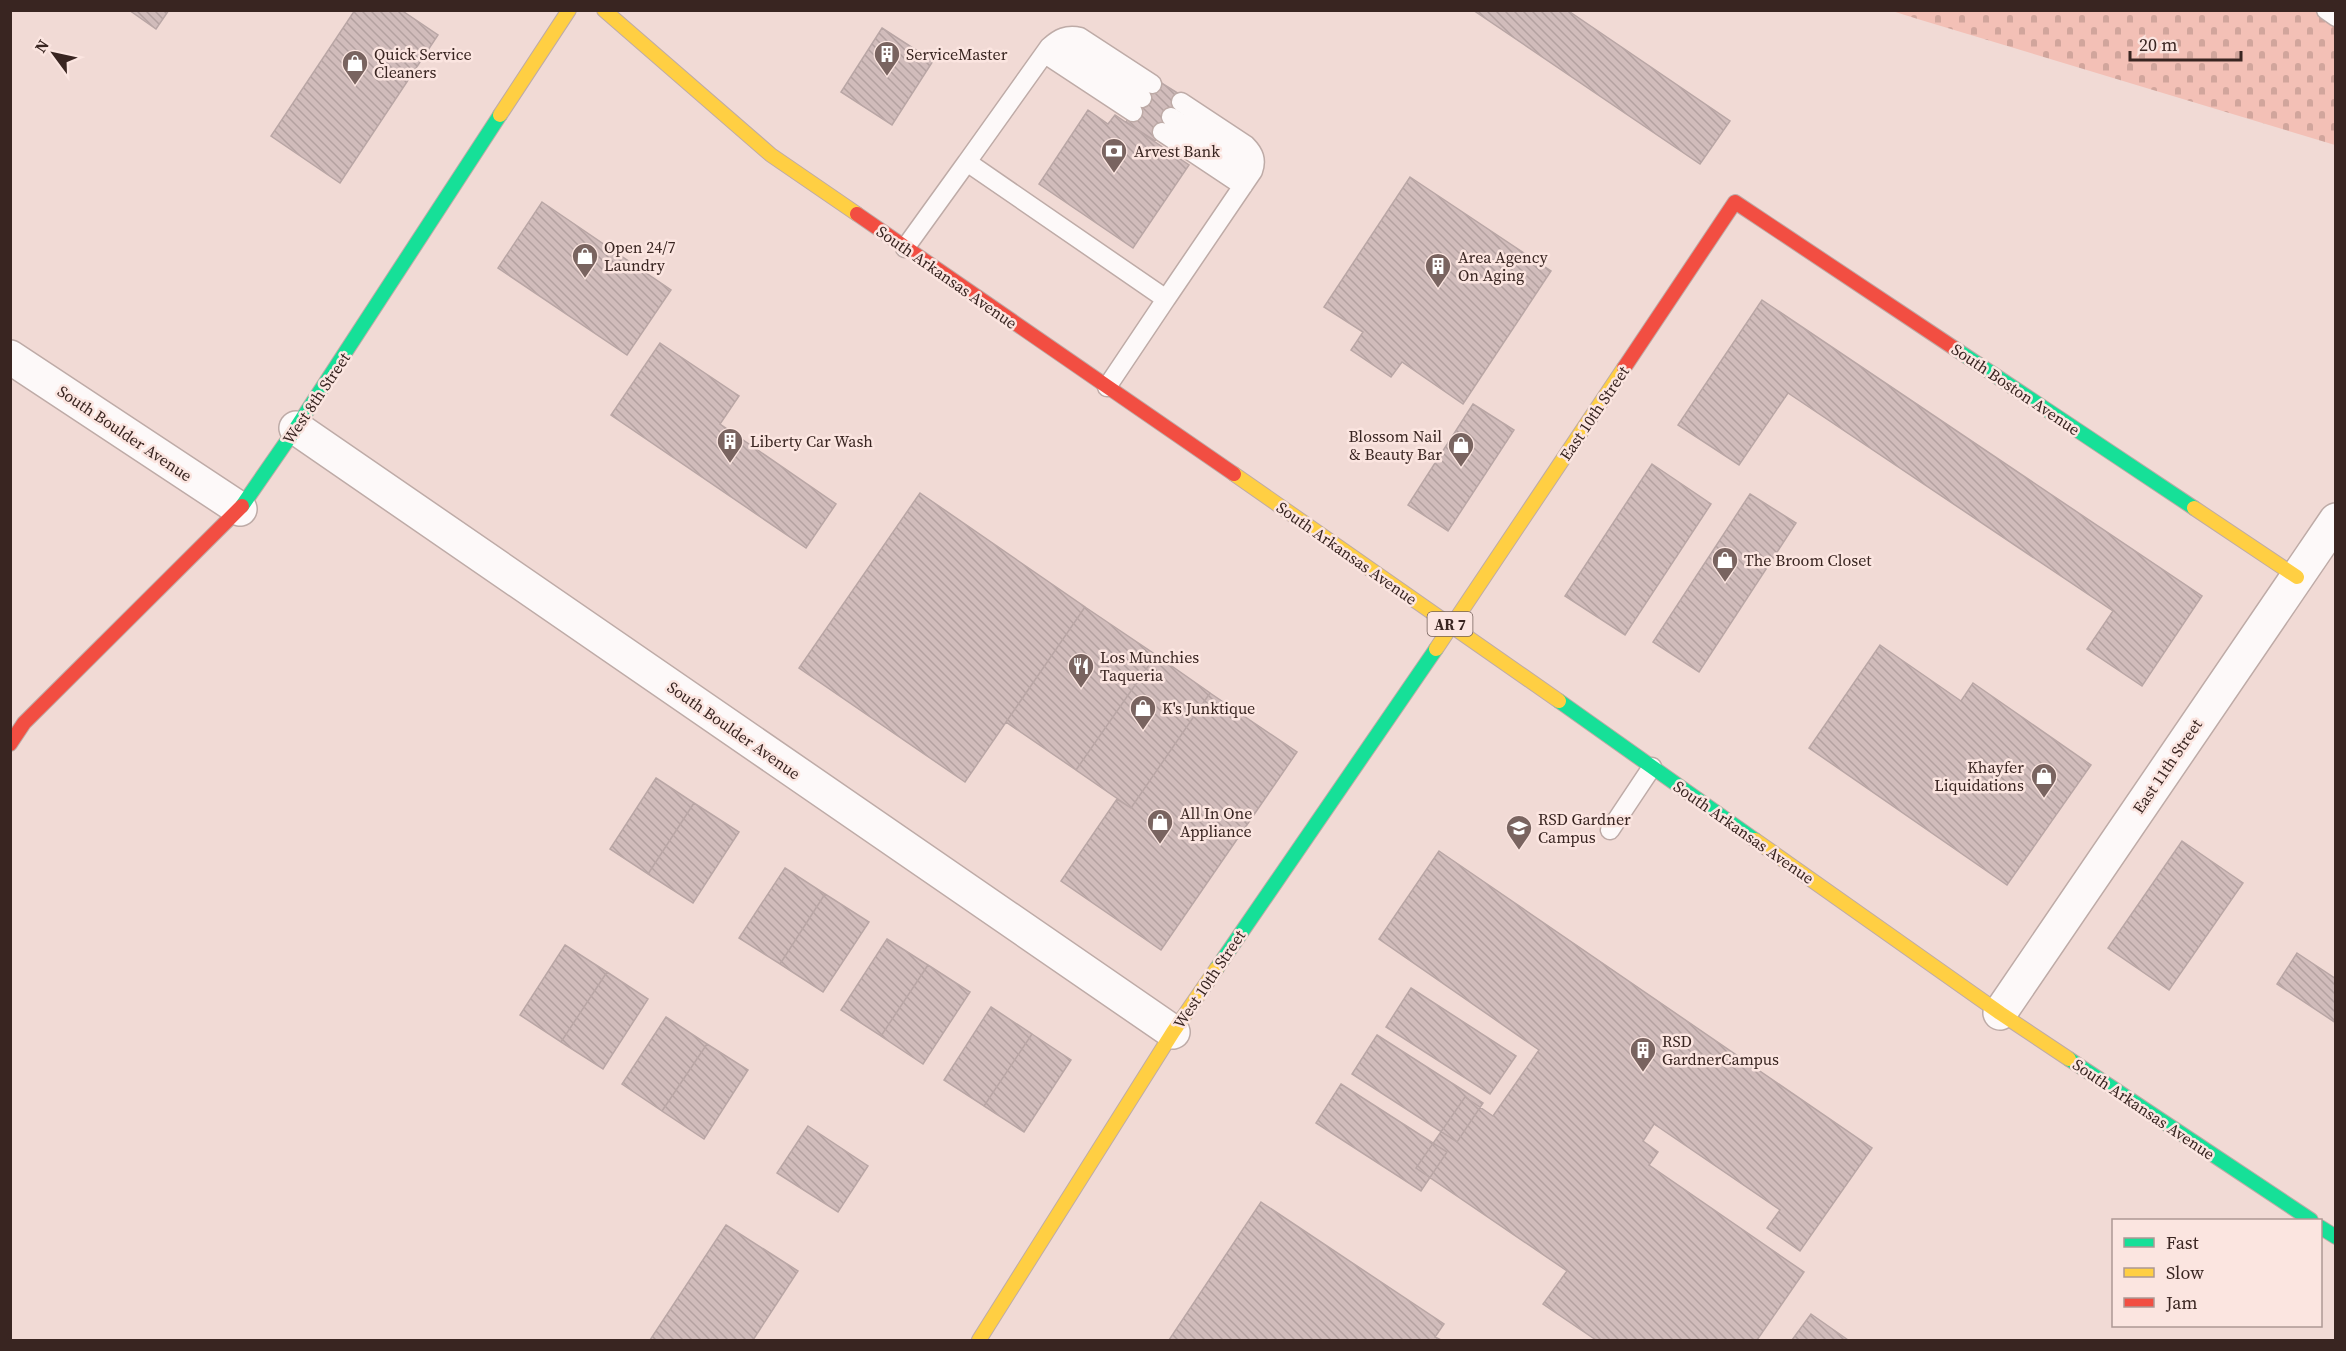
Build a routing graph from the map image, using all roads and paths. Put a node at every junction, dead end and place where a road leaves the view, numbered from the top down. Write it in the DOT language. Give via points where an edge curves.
graph roads {
  1 [pos="570,10"];
  2 [pos="604,10"];
  3 [pos="2326,10"];
  4 [pos="2336,17"];
  5 [pos="1050,48"];
  6 [pos="967,162"];
  7 [pos="1248,178"];
  8 [pos="1736,202"];
  9 [pos="905,248"];
  10 [pos="1166,299"];
  11 [pos="10,357"];
  12 [pos="1107,387"];
  13 [pos="296,428"];
  14 [pos="240,509"];
  15 [pos="2336,520"];
  16 [pos="2296,577"];
  17 [pos="1452,625"];
  18 [pos="10,744"];
  19 [pos="1652,767"];
  20 [pos="1611,830"];
  21 [pos="2000,1013"];
  22 [pos="1173,1032"];
  23 [pos="2308,1219"];
  24 [pos="2322,1228"];
  25 [pos="2336,1237"];
  26 [pos="979,1341"];
  1 -- 13 [label="main road, West 8th Street"];
  2 -- 9 [label="main road, South Arkansas Avenue / AR 7" via="771,155"];
  3 -- 4 [label="lane"];
  5 -- 5 [label="lane" via="1071,35 1080,37 1142,98"];
  5 -- 6 [label="lane"];
  6 -- 9 [label="lane"];
  6 -- 10 [label="lane"];
  7 -- 7 [label="lane" via="1171,117 1246,145 1256,163"];
  7 -- 10 [label="lane"];
  8 -- 16 [label="main road, South Boston Avenue"];
  8 -- 17 [label="main road, East 10th Street"];
  9 -- 12 [label="main road, South Arkansas Avenue / AR 7"];
  10 -- 12 [label="lane"];
  11 -- 14 [label="street, South Boulder Avenue"];
  12 -- 17 [label="main road, South Arkansas Avenue / AR 7"];
  13 -- 14 [label="main road, West 8th Street"];
  13 -- 22 [label="street, South Boulder Avenue"];
  14 -- 18 [label="main road, West 8th Street" via="24,723"];
  15 -- 16 [label="street, East 11th Street"];
  16 -- 21 [label="street, East 11th Street"];
  17 -- 19 [label="main road, South Arkansas Avenue / AR 7"];
  17 -- 22 [label="main road, West 10th Street"];
  19 -- 20 [label="lane"];
  19 -- 21 [label="main road, South Arkansas Avenue / AR 7"];
  21 -- 23 [label="main road, South Arkansas Avenue / AR 7"];
  22 -- 26 [label="main road, West 10th Street"];
  24 -- 25 [label="main road"];
}
